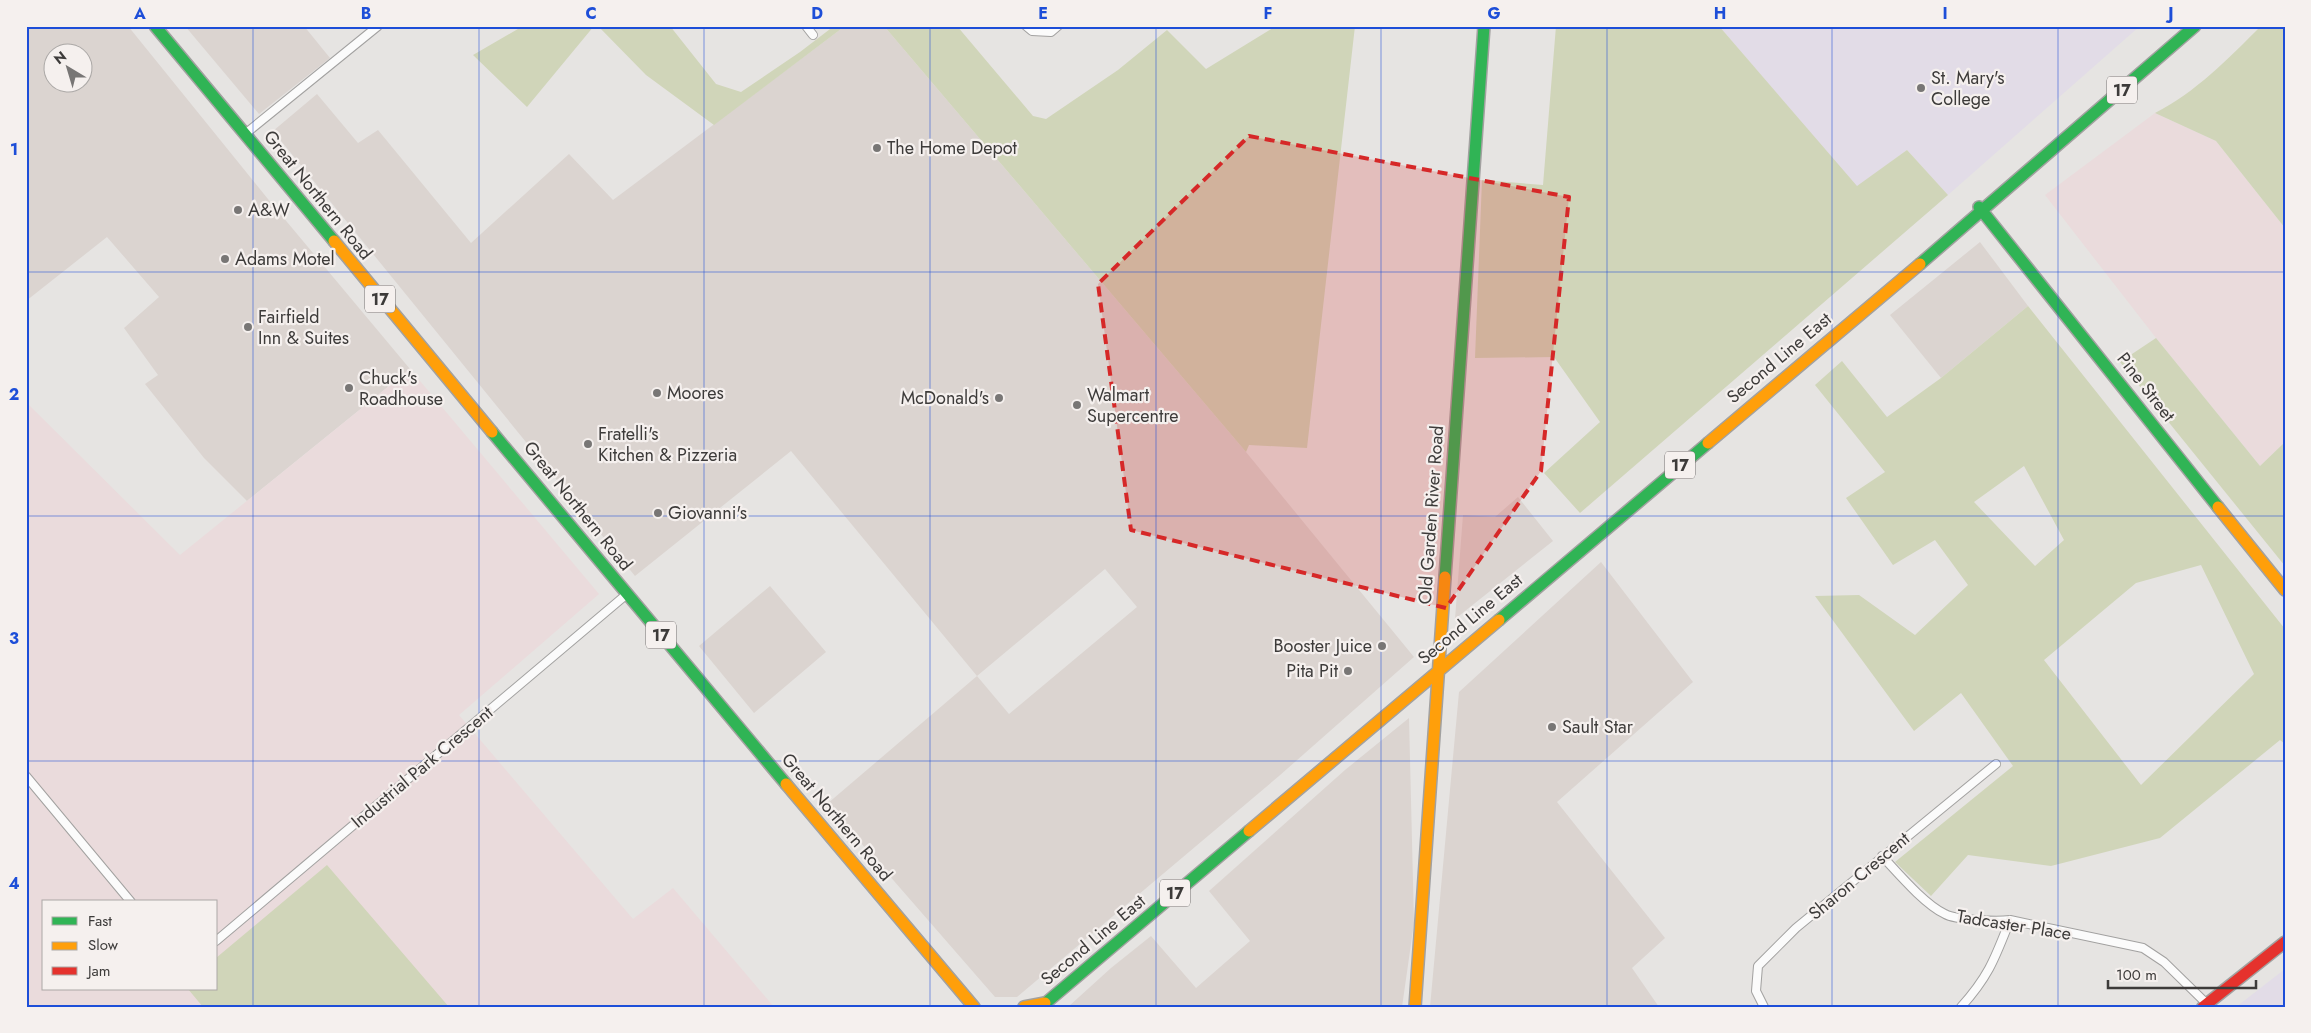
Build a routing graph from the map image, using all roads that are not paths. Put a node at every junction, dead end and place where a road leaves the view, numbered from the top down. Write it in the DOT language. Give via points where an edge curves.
graph roads {
  1 [pos="155,26"];
  2 [pos="378,26"];
  3 [pos="806,26"];
  4 [pos="1026,26"];
  5 [pos="1058,26"];
  6 [pos="1484,26"];
  7 [pos="2195,26"];
  8 [pos="813,35"];
  9 [pos="245,134"];
  10 [pos="1980,209"];
  11 [pos="2285,590"];
  12 [pos="627,594"];
  13 [pos="1438,670"];
  14 [pos="1996,764"];
  15 [pos="26,776"];
  16 [pos="1882,856"];
  17 [pos="129,900"];
  18 [pos="2010,920"];
  19 [pos="218,939"];
  20 [pos="2285,942"];
  21 [pos="1043,1005"];
  22 [pos="2205,1005"];
  23 [pos="973,1006"];
  24 [pos="988,1007"];
  25 [pos="1024,1007"];
  26 [pos="1415,1007"];
  27 [pos="1764,1007"];
  28 [pos="1961,1007"];
  1 -- 9 [label="main road, Great Northern Road / 17"];
  2 -- 9 [label="street"];
  3 -- 8 [label="street"];
  4 -- 5 [label="street" via="1032,31 1051,32"];
  6 -- 13 [label="main road, Old Garden River Road"];
  7 -- 10 [label="main road, Second Line East / 17"];
  9 -- 12 [label="main road, Great Northern Road / 17"];
  10 -- 11 [label="main road, Pine Street"];
  10 -- 13 [label="main road, Second Line East / 17"];
  12 -- 19 [label="street, Industrial Park Crescent"];
  12 -- 23 [label="main road, Great Northern Road / 17"];
  13 -- 21 [label="main road, Second Line East / 17"];
  13 -- 26 [label="main road, Old Garden River Road"];
  14 -- 16 [label="street, Sharon Crescent"];
  15 -- 17 [label="street"];
  16 -- 18 [label="street, Tadcaster Place" via="1911,888 1945,914 1997,922"];
  16 -- 27 [label="street, Sharon Crescent" via="1796,928 1758,966 1756,992"];
  18 -- 22 [label="street, Tadcaster Place" via="2143,948 2164,962"];
  18 -- 28 [label="street" via="1993,963 1980,986"];
  20 -- 22 [label="main road"];
  21 -- 25 [label="main road"];
  23 -- 24 [label="main road"];
}
